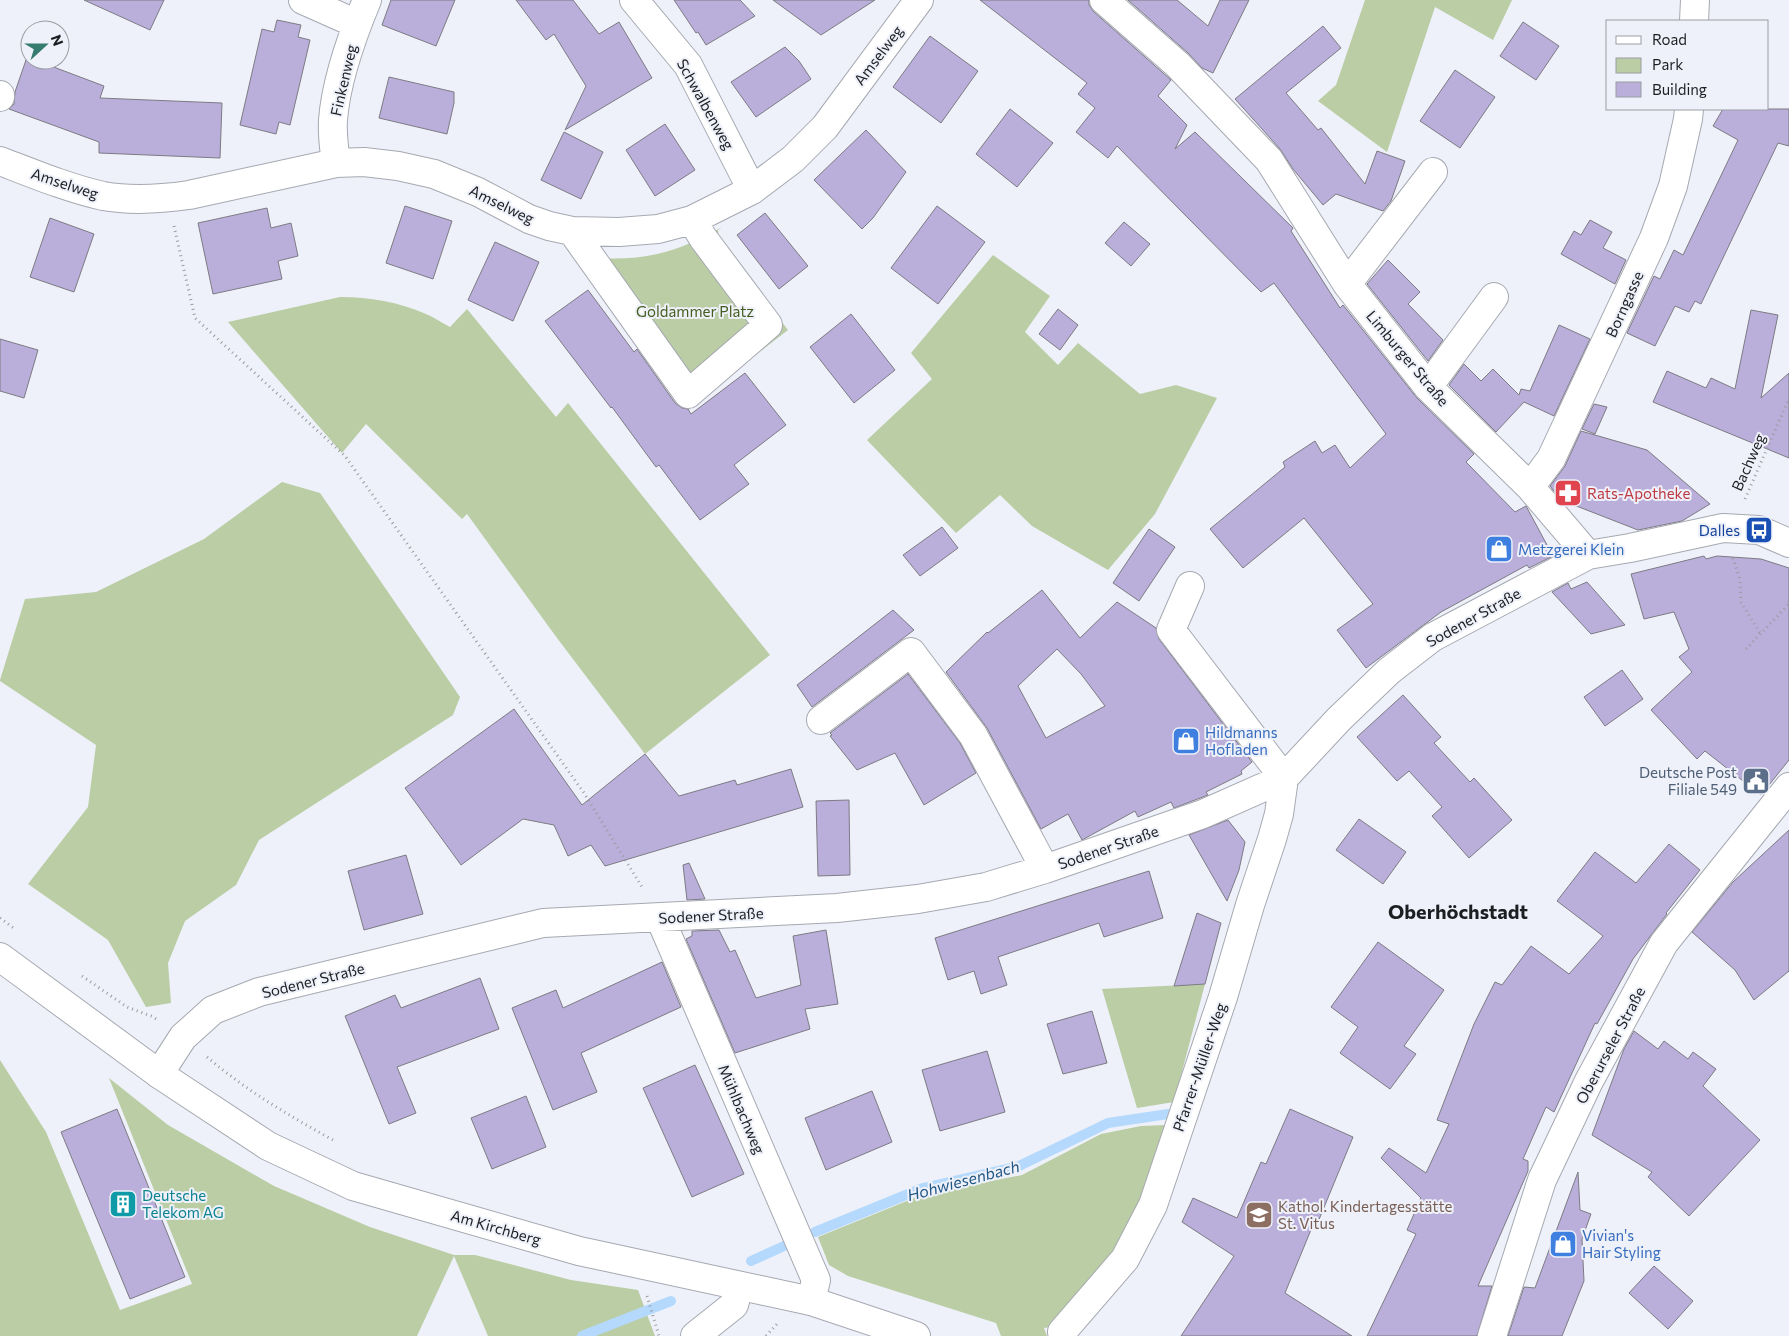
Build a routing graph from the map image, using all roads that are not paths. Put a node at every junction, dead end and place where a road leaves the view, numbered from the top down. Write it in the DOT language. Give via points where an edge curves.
graph roads {
  1 [pos="303,0"];
  2 [pos="634,0"];
  3 [pos="919,0"];
  4 [pos="1104,0"];
  5 [pos="1695,0"];
  6 [pos="362,12"];
  7 [pos="1694,20"];
  8 [pos="1689,110"];
  9 [pos="0,161"];
  10 [pos="336,163"];
  11 [pos="1433,172"];
  12 [pos="752,190"];
  13 [pos="692,220"];
  14 [pos="572,232"];
  15 [pos="1347,284"];
  16 [pos="1494,297"];
  17 [pos="1428,387"];
  18 [pos="1530,487"];
  19 [pos="1789,544"];
  20 [pos="1588,555"];
  21 [pos="1190,586"];
  22 [pos="821,720"];
  23 [pos="1284,778"];
  24 [pos="1789,787"];
  25 [pos="1045,869"];
  26 [pos="660,918"];
  27 [pos="0,956"];
  28 [pos="159,1074"];
  29 [pos="740,1286"];
  30 [pos="811,1301"];
  31 [pos="1062,1332"];
  32 [pos="695,1336"];
  33 [pos="916,1336"];
  34 [pos="1492,1336"];
  1 -- 6 [label="street"];
  2 -- 12 [label="street, Schwalbenweg" via="688,65"];
  3 -- 12 [label="street, Amselweg" via="825,126 793,159"];
  4 -- 15 [label="street, Limburger Straße" via="1178,65 1269,160"];
  5 -- 7 [label="street"];
  6 -- 10 [label="street, Finkenweg" via="338,90 333,120"];
  8 -- 18 [label="street, Borngasse" via="1673,186 1654,238 1551,459"];
  9 -- 10 [label="street, Amselweg" via="79,190 135,199 189,195"];
  10 -- 14 [label="street, Amselweg" via="364,162 434,174 530,219"];
  11 -- 15 [label="street"];
  12 -- 13 [label="street, Amselweg"];
  13 -- 14 [label="street, Amselweg" via="658,230"];
  13 -- 14 [label="street" via="768,325 688,394"];
  15 -- 17 [label="street, Limburger Straße"];
  16 -- 17 [label="street"];
  17 -- 18 [label="street, Limburger Straße"];
  18 -- 20 [label="street, Limburger Straße"];
  19 -- 20 [label="street" via="1759,530 1722,528"];
  20 -- 23 [label="street, Sodener Straße" via="1433,637 1389,670"];
  21 -- 23 [label="street" via="1171,630"];
  22 -- 25 [label="street" via="911,652 973,735"];
  23 -- 25 [label="street, Sodener Straße" via="1203,814"];
  23 -- 31 [label="street, Pfarrer-Müller-Weg" via="1272,839 1153,1206 1124,1259"];
  24 -- 34 [label="street, Oberurseler Straße" via="1664,943 1589,1080 1542,1180"];
  25 -- 26 [label="street, Sodener Straße" via="986,887 918,899 837,908"];
  26 -- 28 [label="street, Sodener Straße" via="543,923 260,992 213,1010 183,1037"];
  26 -- 30 [label="street, Mühlbachweg" via="816,1280"];
  27 -- 28 [label="street, Am Kirchberg"];
  28 -- 29 [label="street, Am Kirchberg" via="268,1146 353,1186 579,1251"];
  29 -- 30 [label="street, Am Kirchberg"];
  29 -- 32 [label="street" via="734,1305"];
  30 -- 33 [label="street, Am Kirchberg"];
}
